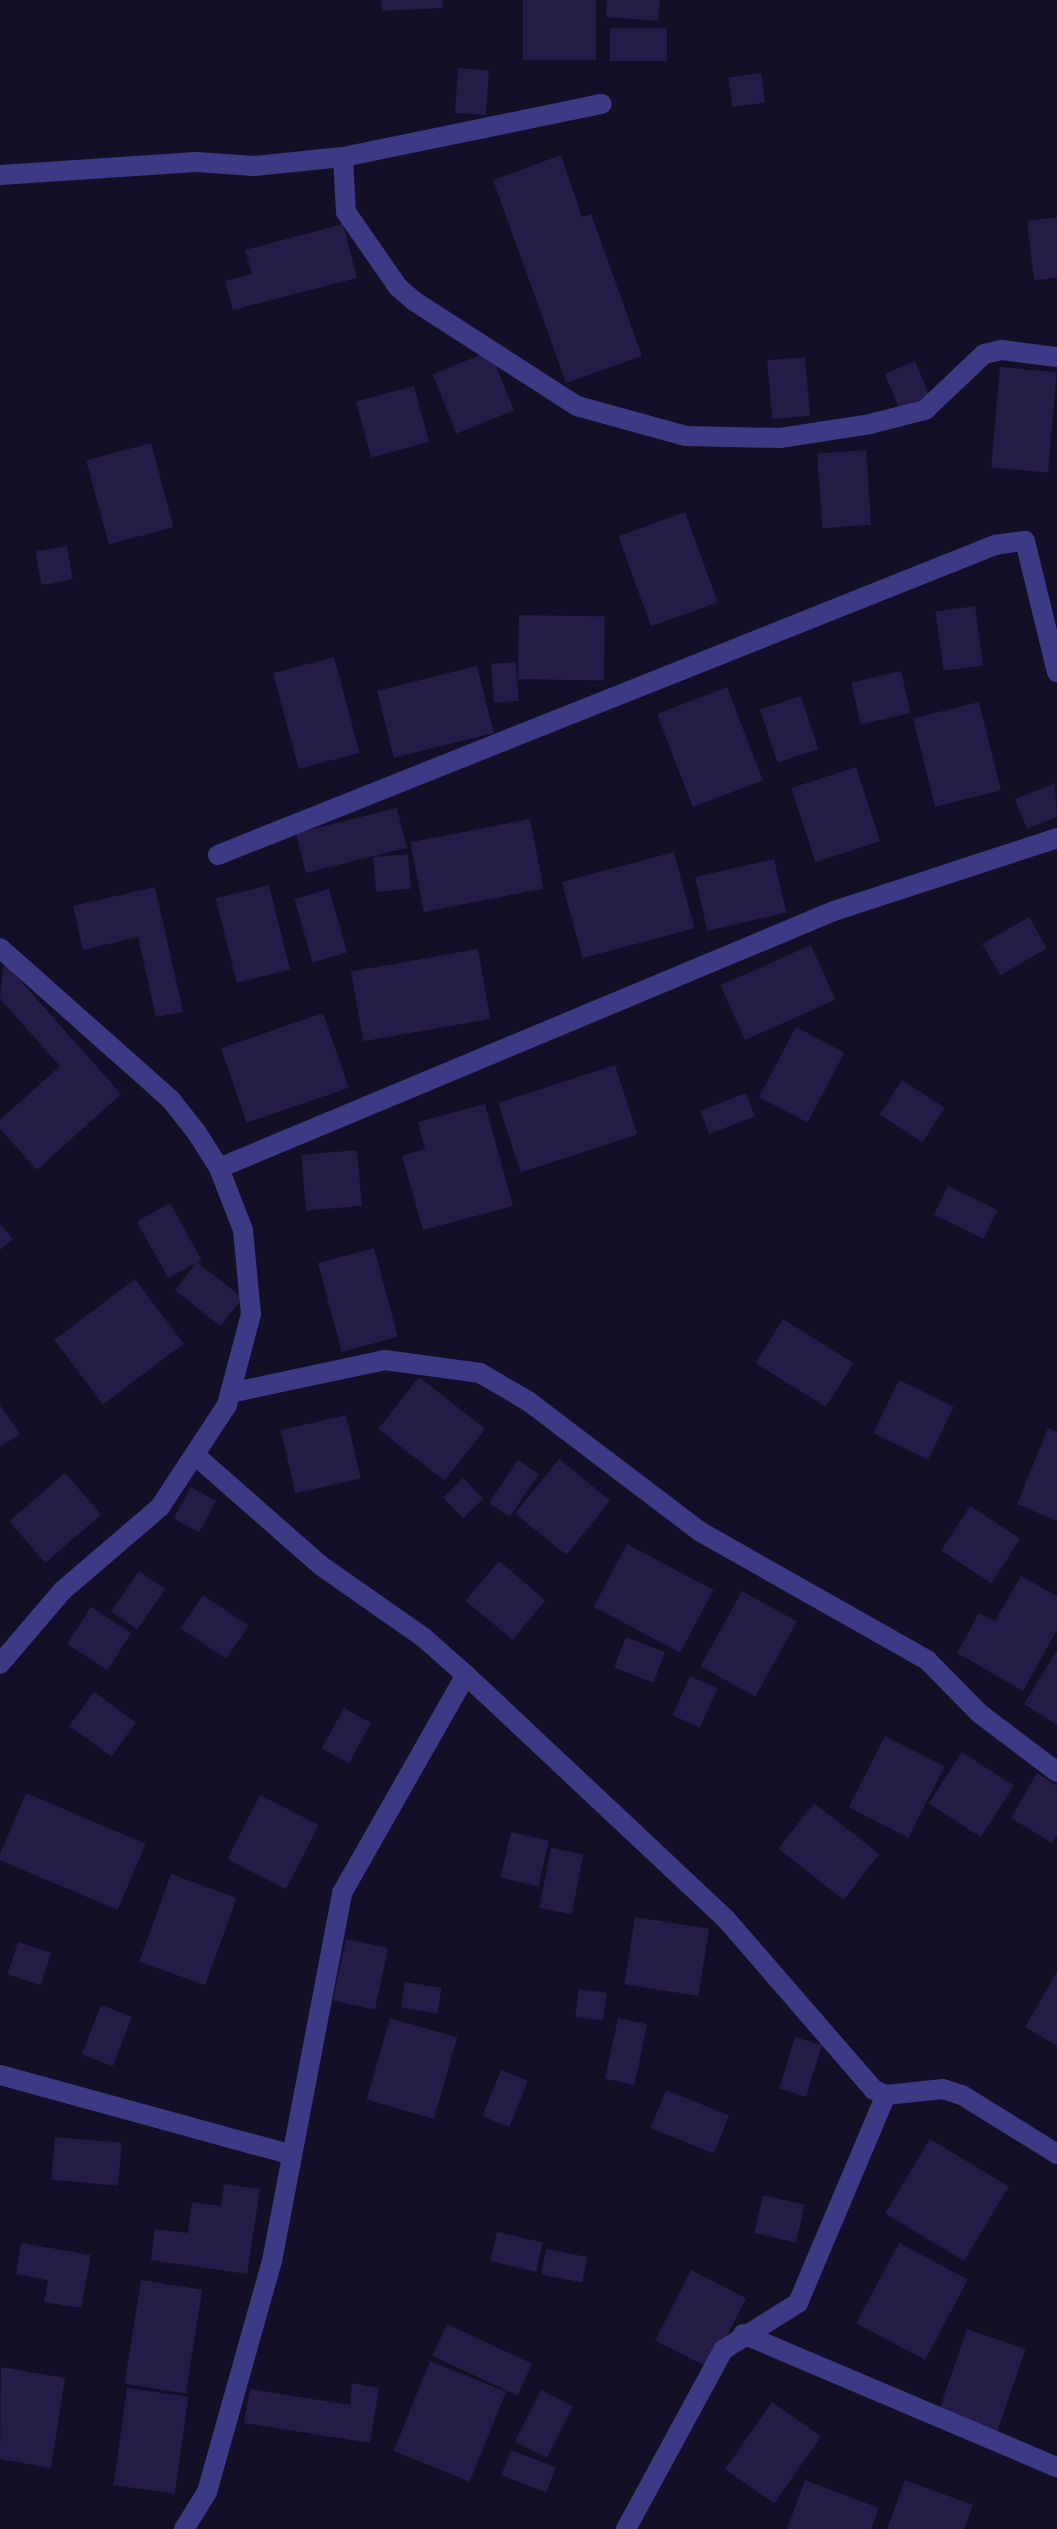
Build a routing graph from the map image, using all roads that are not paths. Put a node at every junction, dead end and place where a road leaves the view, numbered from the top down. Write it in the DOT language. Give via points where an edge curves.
graph roads {
  1 [pos="602,104"];
  2 [pos="343,157"];
  3 [pos="0,175"];
  4 [pos="1057,357"];
  5 [pos="1057,672"];
  6 [pos="1057,838"];
  7 [pos="218,855"];
  8 [pos="0,948"];
  9 [pos="219,1168"];
  10 [pos="230,1393"];
  11 [pos="195,1455"];
  12 [pos="0,1664"];
  13 [pos="466,1675"];
  14 [pos="1057,1772"];
  15 [pos="0,2075"];
  16 [pos="886,2095"];
  17 [pos="1057,2154"];
  18 [pos="292,2155"];
  19 [pos="743,2334"];
  20 [pos="1057,2467"];
  21 [pos="184,2529"];
  22 [pos="626,2529"];
  1 -- 2 [label="street"];
  2 -- 3 [label="street" via="254,166 196,162"];
  2 -- 4 [label="street" via="346,212 398,287 577,406 686,436 780,438 925,410 984,354 1002,350"];
  5 -- 7 [label="street" via="1025,541 995,545"];
  6 -- 9 [label="street" via="834,911"];
  8 -- 9 [label="street" via="171,1100"];
  9 -- 10 [label="street" via="243,1230 251,1314"];
  10 -- 11 [label="street"];
  10 -- 14 [label="street" via="385,1360 480,1373 528,1401 699,1531 927,1660 979,1713"];
  11 -- 12 [label="street" via="160,1507 63,1590"];
  11 -- 13 [label="street" via="320,1565 423,1637"];
  13 -- 16 [label="street" via="725,1918 874,2090"];
  13 -- 18 [label="street" via="342,1893"];
  15 -- 18 [label="street"];
  16 -- 17 [label="street" via="925,2089 962,2095"];
  16 -- 19 [label="street" via="798,2303"];
  18 -- 21 [label="street" via="272,2261 211,2476"];
  19 -- 20 [label="street"];
  19 -- 22 [label="street" via="723,2350"];
}
